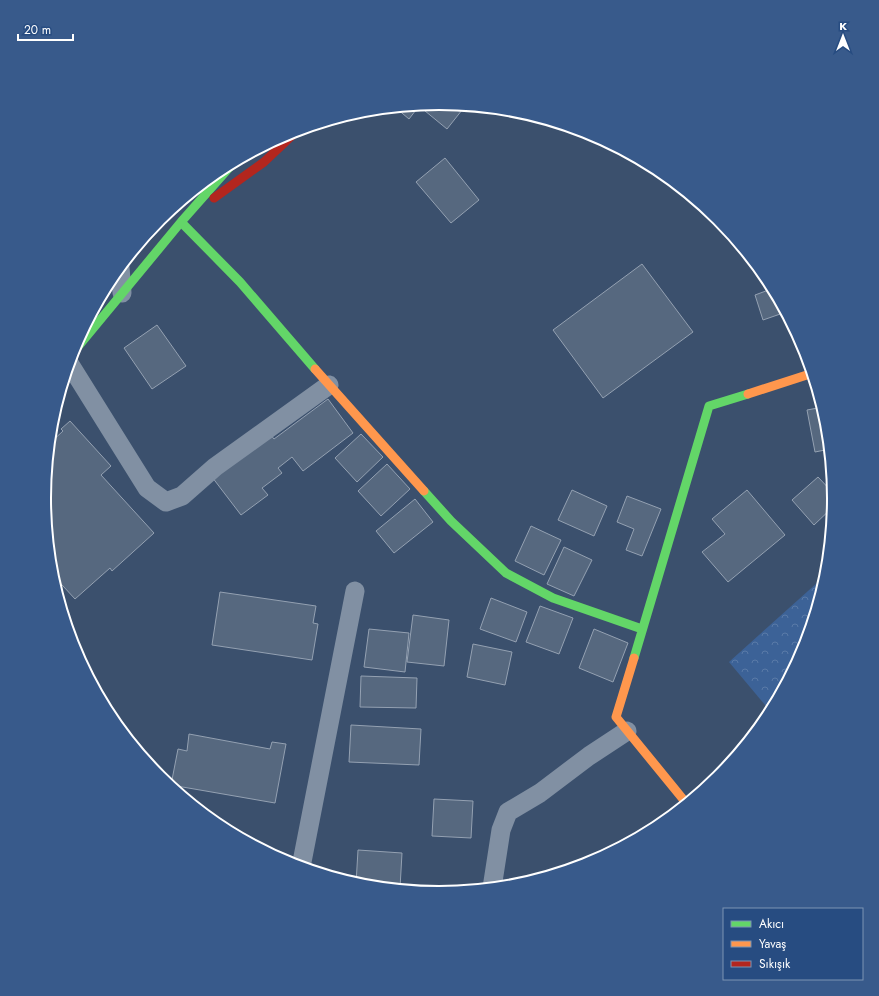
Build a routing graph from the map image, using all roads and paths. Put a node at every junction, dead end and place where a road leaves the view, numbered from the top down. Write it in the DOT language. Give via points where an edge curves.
graph roads {
  1 [pos="286,142"];
  2 [pos="222,176"];
  3 [pos="181,222"];
  4 [pos="121,275"];
  5 [pos="122,293"];
  6 [pos="87,336"];
  7 [pos="73,370"];
  8 [pos="808,375"];
  9 [pos="329,385"];
  10 [pos="355,591"];
  11 [pos="642,629"];
  12 [pos="627,730"];
  13 [pos="684,800"];
  14 [pos="302,861"];
  15 [pos="493,883"];
  1 -- 3 [label="street" via="264,162"];
  2 -- 3 [label="street"];
  3 -- 5 [label="street"];
  3 -- 9 [label="street" via="240,282"];
  4 -- 5 [label="street"];
  5 -- 6 [label="street"];
  7 -- 9 [label="street" via="147,488 166,502 182,496 215,467"];
  8 -- 11 [label="street" via="709,406"];
  9 -- 11 [label="street" via="451,521 506,573 553,598"];
  10 -- 14 [label="street"];
  11 -- 12 [label="street" via="616,717"];
  12 -- 13 [label="street"];
  12 -- 15 [label="street" via="540,793 508,812 501,830"];
}
